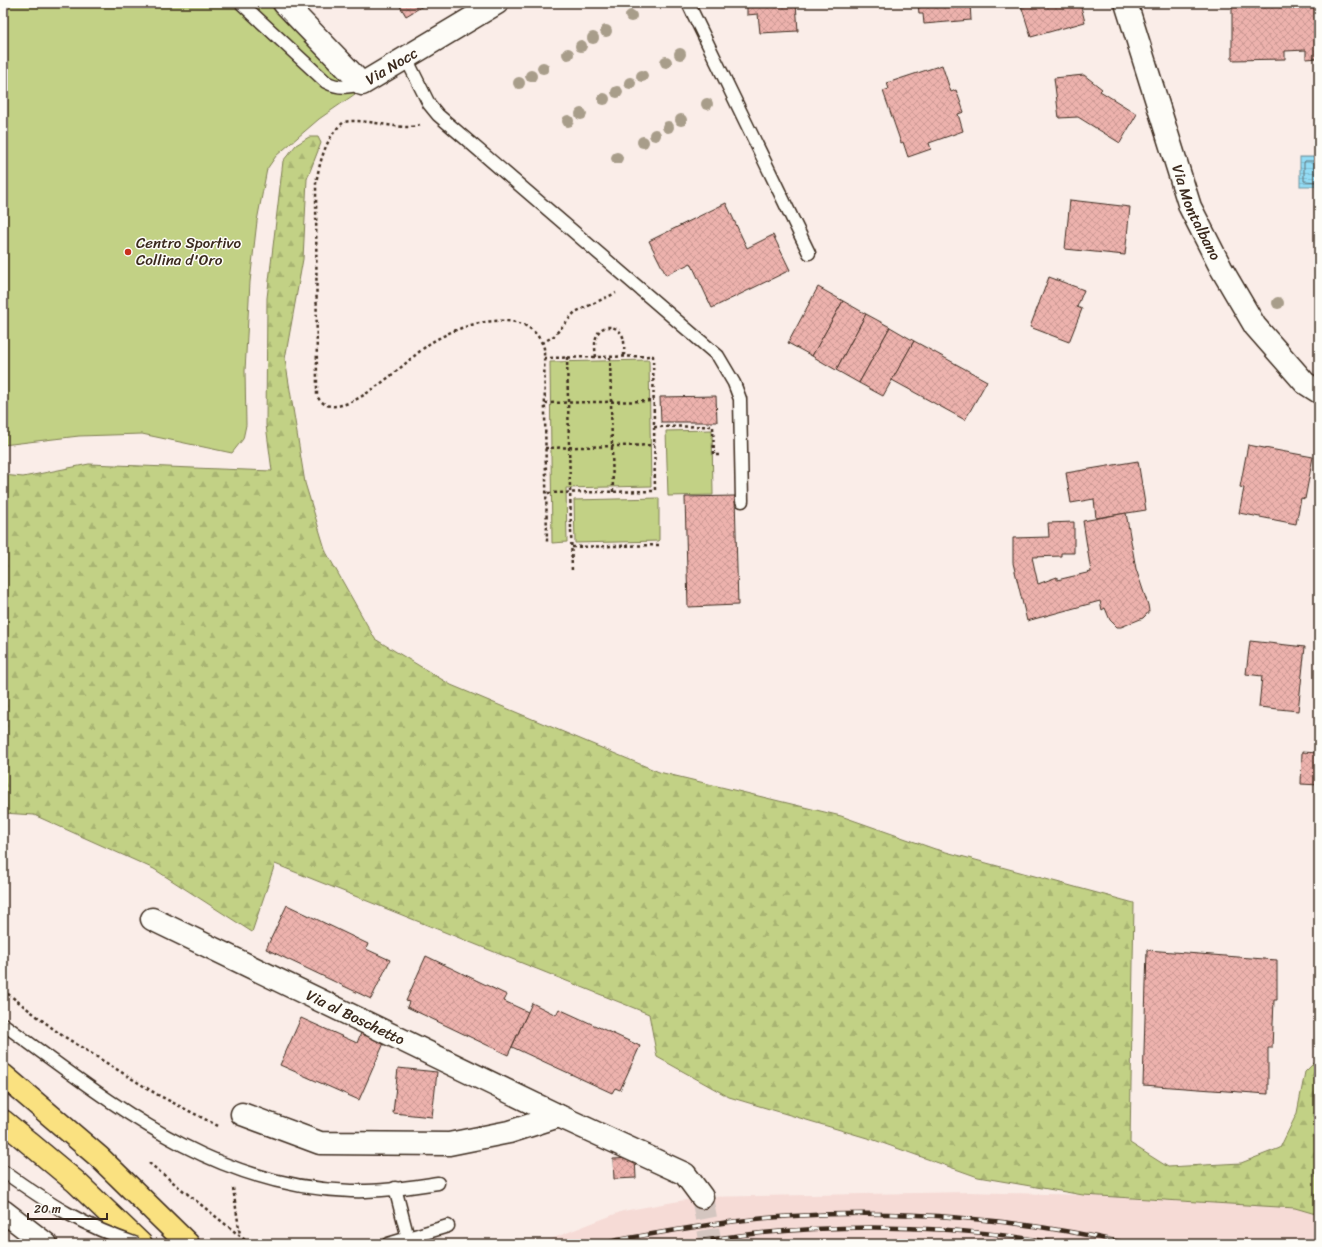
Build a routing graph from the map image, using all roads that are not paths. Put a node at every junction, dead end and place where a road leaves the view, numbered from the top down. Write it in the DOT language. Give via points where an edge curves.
graph roads {
  1 [pos="241,3"];
  2 [pos="284,3"];
  3 [pos="498,3"];
  4 [pos="688,3"];
  5 [pos="1126,3"];
  6 [pos="406,58"];
  7 [pos="362,84"];
  8 [pos="809,252"];
  9 [pos="1319,392"];
  10 [pos="742,501"];
  11 [pos="152,919"];
  12 [pos="3,1024"];
  13 [pos="3,1075"];
  14 [pos="242,1114"];
  15 [pos="559,1116"];
  16 [pos="3,1121"];
  17 [pos="3,1171"];
  18 [pos="438,1183"];
  19 [pos="395,1188"];
  20 [pos="702,1197"];
  21 [pos="3,1211"];
  22 [pos="448,1226"];
  23 [pos="408,1238"];
  24 [pos="46,1244"];
  25 [pos="137,1244"];
  26 [pos="141,1244"];
  27 [pos="188,1244"];
  28 [pos="388,1244"];
  1 -- 7 [label="lane" via="326,82 336,87"];
  2 -- 7 [label="street, Via Nocc"];
  3 -- 6 [label="street, Via Nocc"];
  4 -- 8 [label="lane"];
  5 -- 9 [label="street, Via Montalbano" via="1190,207 1255,326 1305,383"];
  6 -- 7 [label="street, Via Nocc"];
  6 -- 10 [label="lane" via="429,104 438,115 718,356 727,369 740,399"];
  11 -- 15 [label="street, Via al Boschetto"];
  12 -- 19 [label="lane" via="124,1111 168,1138 220,1164 264,1178 310,1187 350,1191"];
  13 -- 27 [label="main road" via="99,1157"];
  14 -- 15 [label="street" via="320,1143 449,1144 509,1132"];
  15 -- 20 [label="street, Via al Boschetto" via="685,1174"];
  16 -- 26 [label="main road" via="76,1182"];
  17 -- 25 [label="lane, bridge" via="78,1221"];
  18 -- 19 [label="lane"];
  19 -- 23 [label="lane"];
  21 -- 24 [label="street"];
  22 -- 23 [label="lane"];
  23 -- 28 [label="lane"];
}
